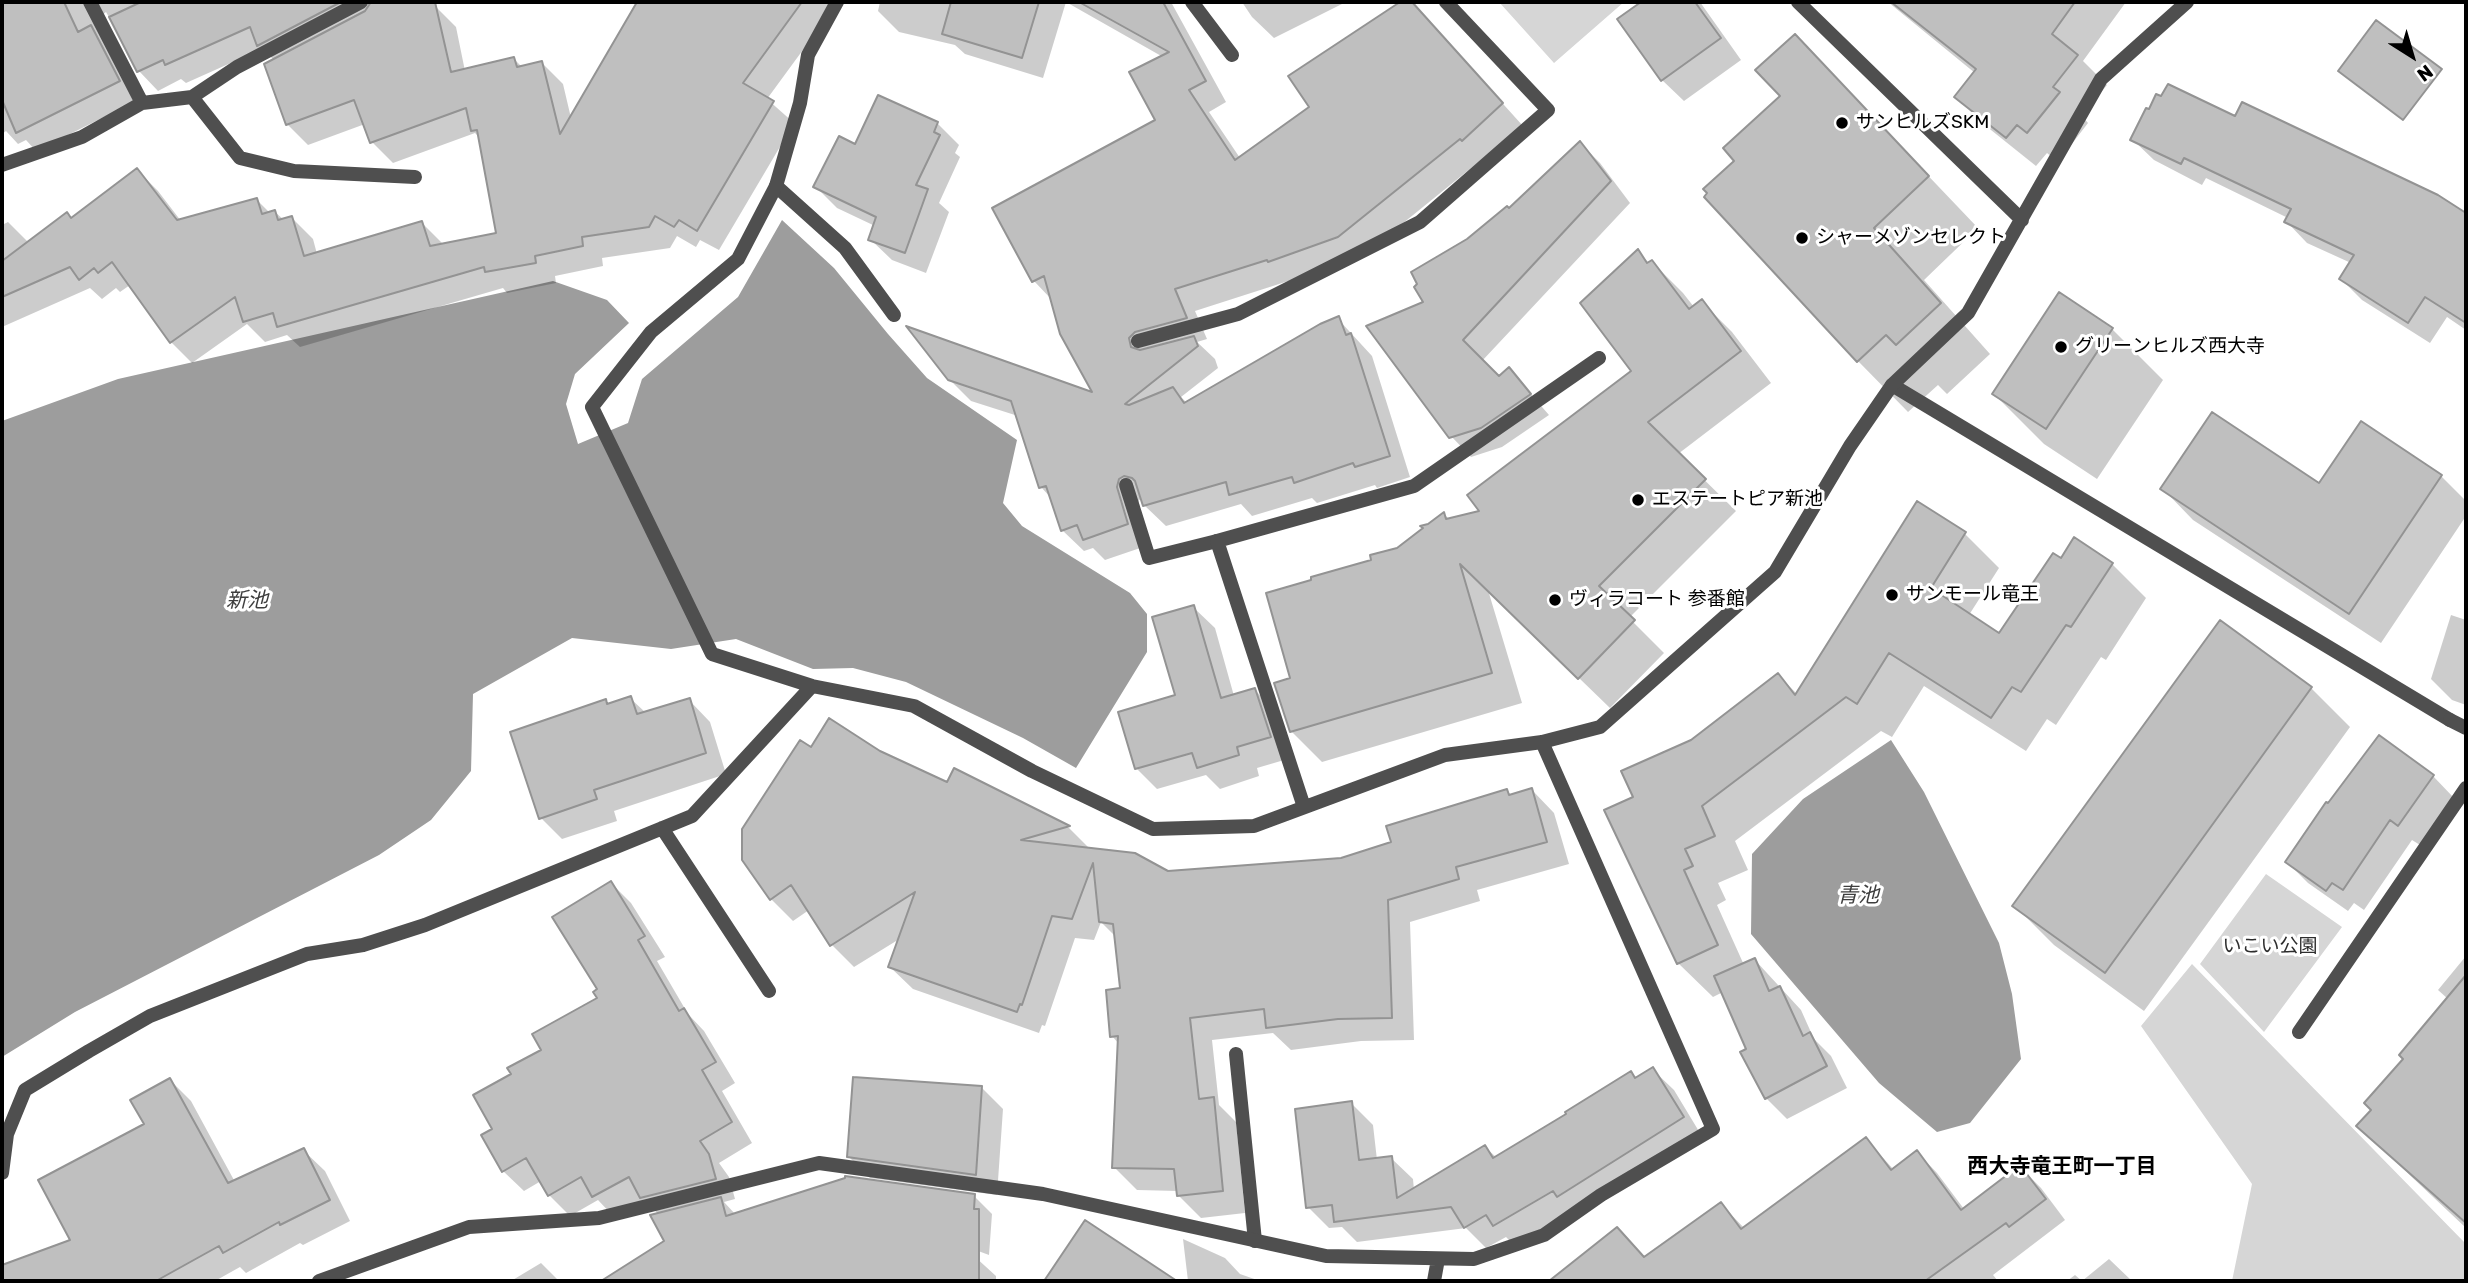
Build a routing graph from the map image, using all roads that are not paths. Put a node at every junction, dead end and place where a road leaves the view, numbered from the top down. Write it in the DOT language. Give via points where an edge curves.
graph roads {
  1 [pos="90,2"];
  2 [pos="361,2"];
  3 [pos="837,2"];
  4 [pos="1192,2"];
  5 [pos="1446,2"];
  6 [pos="1798,2"];
  7 [pos="2187,2"];
  8 [pos="1231,55"];
  9 [pos="192,97"];
  10 [pos="142,103"];
  11 [pos="2,165"];
  12 [pos="415,177"];
  13 [pos="776,186"];
  14 [pos="2022,220"];
  15 [pos="894,315"];
  16 [pos="1138,341"];
  17 [pos="1599,358"];
  18 [pos="1892,385"];
  19 [pos="1126,485"];
  20 [pos="1217,541"];
  21 [pos="812,686"];
  22 [pos="2466,728"];
  23 [pos="1542,741"];
  24 [pos="2466,788"];
  25 [pos="1304,807"];
  26 [pos="662,828"];
  27 [pos="769,991"];
  28 [pos="2299,1032"];
  29 [pos="1236,1054"];
  30 [pos="2,1172"];
  31 [pos="1255,1241"];
  32 [pos="1437,1259"];
  33 [pos="319,1281"];
  34 [pos="1434,1281"];
  1 -- 10 [label="street"];
  2 -- 9 [label="street" via="237,67"];
  3 -- 13 [label="street" via="808,55 800,103"];
  4 -- 8 [label="street"];
  5 -- 16 [label="street" via="1548,110 1420,222 1238,314"];
  6 -- 14 [label="street"];
  7 -- 14 [label="street" via="2101,79"];
  9 -- 10 [label="street"];
  9 -- 12 [label="street" via="240,158 294,171"];
  10 -- 11 [label="street" via="82,137"];
  13 -- 15 [label="street" via="845,248"];
  13 -- 21 [label="street" via="738,259 651,332 592,407 712,654"];
  14 -- 18 [label="street" via="1968,313"];
  17 -- 20 [label="street" via="1414,486"];
  18 -- 22 [label="street"];
  18 -- 23 [label="street" via="1775,572 1600,727"];
  19 -- 20 [label="street" via="1149,558"];
  20 -- 25 [label="street"];
  21 -- 25 [label="street" via="914,706 1032,771 1153,829 1254,826"];
  21 -- 26 [label="street" via="692,816"];
  23 -- 25 [label="street" via="1445,755"];
  23 -- 32 [label="street" via="1713,1129 1601,1195 1544,1235 1474,1259"];
  24 -- 28 [label="street"];
  26 -- 27 [label="street"];
  26 -- 30 [label="street" via="425,925 363,945 307,954 150,1016 24,1090 7,1134"];
  29 -- 31 [label="street"];
  31 -- 32 [label="street" via="1326,1256"];
  31 -- 33 [label="street" via="1043,1194 818,1163 599,1218 469,1227"];
  32 -- 34 [label="street"];
}
